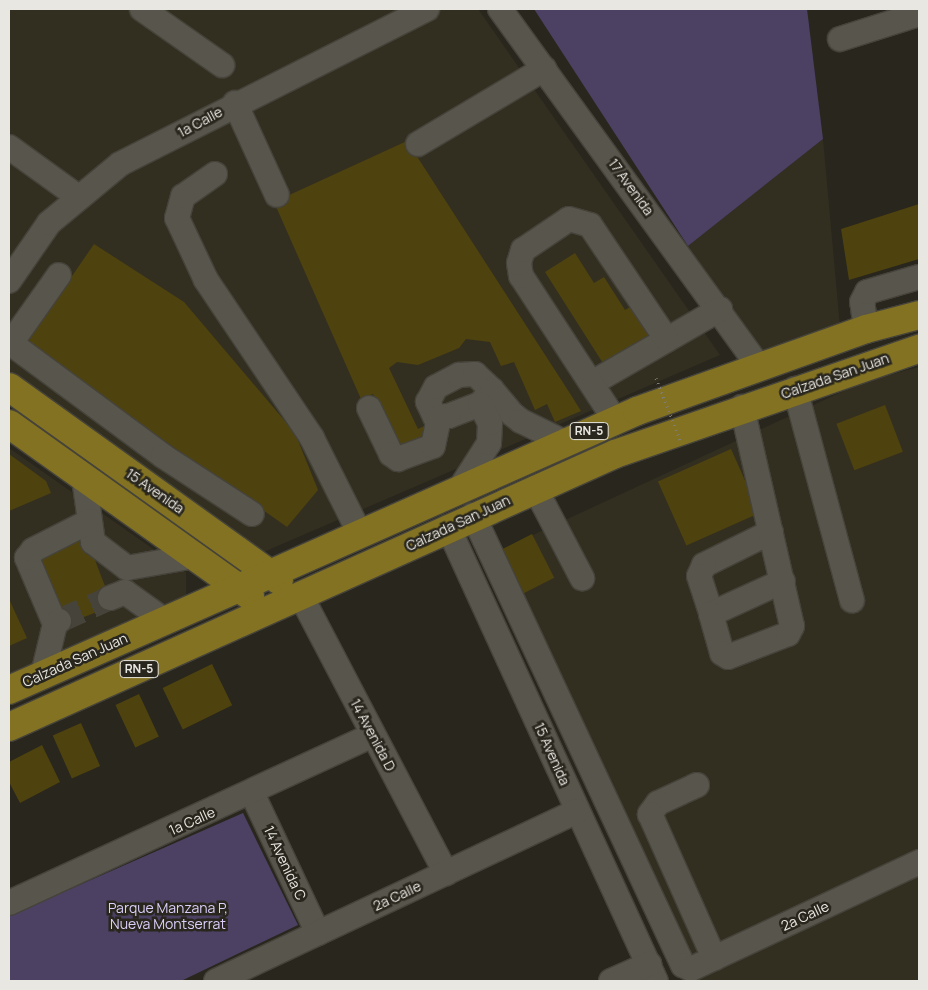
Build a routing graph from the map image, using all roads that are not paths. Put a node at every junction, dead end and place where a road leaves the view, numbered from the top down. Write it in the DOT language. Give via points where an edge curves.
graph roads {
  1 [pos="142,9"];
  2 [pos="427,9"];
  3 [pos="500,9"];
  4 [pos="919,14"];
  5 [pos="840,39"];
  6 [pos="222,65"];
  7 [pos="544,69"];
  8 [pos="235,103"];
  9 [pos="418,144"];
  10 [pos="9,147"];
  11 [pos="215,174"];
  12 [pos="77,196"];
  13 [pos="277,196"];
  14 [pos="59,275"];
  15 [pos="919,277"];
  16 [pos="9,281"];
  17 [pos="720,309"];
  18 [pos="919,315"];
  19 [pos="866,329"];
  20 [pos="667,340"];
  21 [pos="10,342"];
  22 [pos="919,349"];
  23 [pos="759,367"];
  24 [pos="592,383"];
  25 [pos="9,387"];
  26 [pos="795,389"];
  27 [pos="486,397"];
  28 [pos="369,408"];
  29 [pos="742,408"];
  30 [pos="439,418"];
  31 [pos="615,420"];
  32 [pos="9,424"];
  33 [pos="564,442"];
  34 [pos="163,456"];
  35 [pos="84,478"];
  36 [pos="144,484"];
  37 [pos="460,488"];
  38 [pos="534,488"];
  39 [pos="252,514"];
  40 [pos="473,515"];
  41 [pos="90,521"];
  42 [pos="448,527"];
  43 [pos="359,532"];
  44 [pos="771,532"];
  45 [pos="195,556"];
  46 [pos="127,568"];
  47 [pos="268,572"];
  48 [pos="582,578"];
  49 [pos="783,581"];
  50 [pos="238,586"];
  51 [pos="301,596"];
  52 [pos="852,600"];
  53 [pos="268,611"];
  54 [pos="711,614"];
  55 [pos="164,620"];
  56 [pos="43,674"];
  57 [pos="9,690"];
  58 [pos="9,728"];
  59 [pos="373,735"];
  60 [pos="698,785"];
  61 [pos="252,793"];
  62 [pos="577,811"];
  63 [pos="919,862"];
  64 [pos="446,873"];
  65 [pos="9,903"];
  66 [pos="318,933"];
  67 [pos="714,958"];
  68 [pos="652,973"];
  69 [pos="216,981"];
  70 [pos="611,981"];
  1 -- 6 [label="street"];
  2 -- 8 [label="street, 1a Calle"];
  3 -- 7 [label="street, 17 Avenida"];
  4 -- 5 [label="street"];
  7 -- 9 [label="street"];
  7 -- 17 [label="street, 17 Avenida"];
  8 -- 12 [label="street, 1a Calle" via="120,164"];
  8 -- 13 [label="street"];
  10 -- 12 [label="street"];
  11 -- 43 [label="street" via="183,196 177,218 221,304 312,438"];
  12 -- 16 [label="street, 1a Calle" via="49,223"];
  14 -- 21 [label="street"];
  15 -- 19 [label="street" via="867,292 862,302"];
  17 -- 20 [label="street"];
  17 -- 23 [label="street, 17 Avenida"];
  18 -- 19 [label="main road, Calzada San Juan / RN-5"];
  19 -- 23 [label="main road, Calzada San Juan / RN-5"];
  20 -- 24 [label="street"];
  20 -- 24 [label="street" via="590,225 569,219 523,250 518,263 521,276"];
  21 -- 34 [label="street"];
  22 -- 26 [label="main road, Calzada San Juan / RN-5"];
  23 -- 31 [label="main road, Calzada San Juan / RN-5"];
  24 -- 31 [label="street"];
  25 -- 36 [label="main road, 15 Avenida"];
  26 -- 29 [label="main road, Calzada San Juan / RN-5"];
  26 -- 52 [label="street"];
  27 -- 30 [label="street"];
  27 -- 30 [label="street" via="474,374 459,375 436,387 430,397 431,411"];
  27 -- 33 [label="street" via="521,421"];
  27 -- 37 [label="street" via="489,443"];
  28 -- 30 [label="street" via="390,454 398,459 433,446"];
  29 -- 38 [label="main road, Calzada San Juan / RN-5"];
  29 -- 44 [label="street"];
  31 -- 33 [label="main road, Calzada San Juan / RN-5"];
  32 -- 35 [label="main road"];
  33 -- 37 [label="main road, Calzada San Juan / RN-5"];
  34 -- 36 [label="street"];
  34 -- 39 [label="street"];
  35 -- 41 [label="street"];
  35 -- 45 [label="main road"];
  36 -- 47 [label="main road, 15 Avenida"];
  37 -- 43 [label="main road, Calzada San Juan / RN-5"];
  38 -- 40 [label="main road, Calzada San Juan / RN-5"];
  38 -- 48 [label="street"];
  40 -- 42 [label="main road, Calzada San Juan / RN-5"];
  40 -- 67 [label="street, 2a Calle" via="680,962 691,969"];
  41 -- 46 [label="street" via="93,542"];
  41 -- 56 [label="street" via="33,550 27,558 57,623"];
  42 -- 51 [label="main road, Calzada San Juan / RN-5"];
  42 -- 62 [label="street, 15 Avenida"];
  43 -- 47 [label="main road, Calzada San Juan / RN-5"];
  44 -- 49 [label="street"];
  44 -- 54 [label="street" via="700,569"];
  45 -- 46 [label="street"];
  45 -- 50 [label="main road"];
  46 -- 55 [label="street" via="118,595"];
  47 -- 50 [label="main road, Calzada San Juan / RN-5"];
  47 -- 51 [label="main road, 15 Avenida"];
  49 -- 54 [label="street"];
  49 -- 54 [label="street" via="792,626 788,634 728,657 722,653"];
  50 -- 53 [label="main road"];
  50 -- 55 [label="main road, Calzada San Juan / RN-5"];
  51 -- 53 [label="main road, Calzada San Juan / RN-5"];
  51 -- 59 [label="street, 14 Avenida D"];
  53 -- 58 [label="main road, Calzada San Juan / RN-5"];
  55 -- 56 [label="main road, Calzada San Juan / RN-5"];
  56 -- 57 [label="main road, Calzada San Juan / RN-5"];
  59 -- 61 [label="street, 1a Calle"];
  59 -- 64 [label="street, 14 Avenida D"];
  60 -- 67 [label="street" via="658,803 650,814"];
  61 -- 65 [label="street, 1a Calle"];
  61 -- 66 [label="street, 14 Avenida C"];
  62 -- 64 [label="street, 2a Calle"];
  62 -- 68 [label="street, 15 Avenida"];
  63 -- 67 [label="street, 2a Calle"];
  64 -- 66 [label="street, 2a Calle"];
  66 -- 69 [label="street, 2a Calle"];
  68 -- 70 [label="street"];
}
